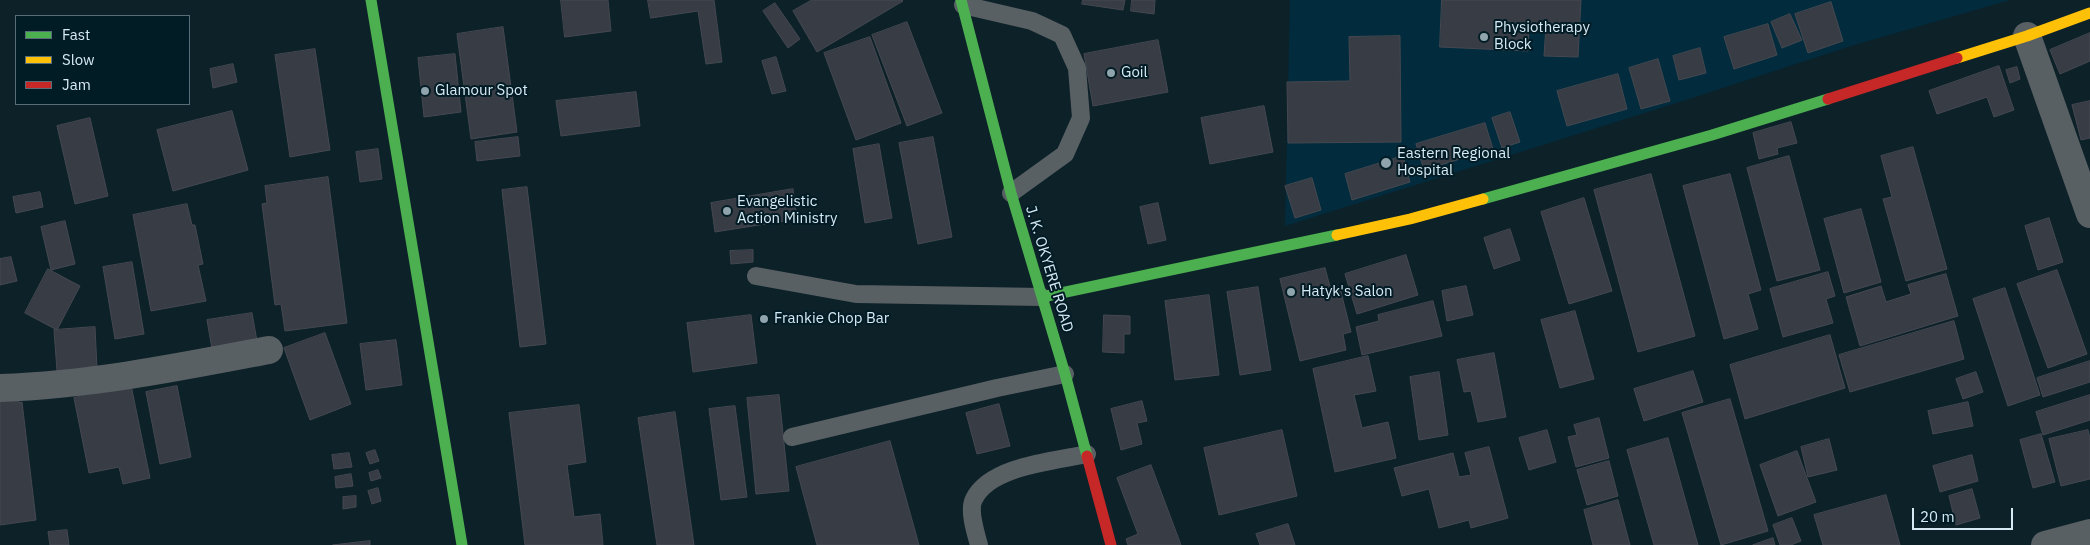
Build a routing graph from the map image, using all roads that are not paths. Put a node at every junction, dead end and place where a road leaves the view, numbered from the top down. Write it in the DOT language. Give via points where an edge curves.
graph roads {
  1 [pos="371,0"];
  2 [pos="962,3"];
  3 [pos="2090,13"];
  4 [pos="2026,36"];
  5 [pos="1011,193"];
  6 [pos="2090,214"];
  7 [pos="756,276"];
  8 [pos="1042,297"];
  9 [pos="269,350"];
  10 [pos="1065,374"];
  11 [pos="0,388"];
  12 [pos="792,437"];
  13 [pos="1087,454"];
  14 [pos="2090,533"];
  15 [pos="462,545"];
  16 [pos="979,545"];
  17 [pos="1111,545"];
  18 [pos="2045,545"];
  1 -- 15 [label="street"];
  2 -- 5 [label="street, J. K. OKYERE ROAD"];
  2 -- 5 [label="lane" via="1032,21 1062,35 1077,68 1081,118 1065,154"];
  3 -- 4 [label="street"];
  4 -- 6 [label="street"];
  4 -- 8 [label="street" via="1712,136 1410,219"];
  5 -- 8 [label="street, J. K. OKYERE ROAD"];
  7 -- 8 [label="lane" via="856,294"];
  8 -- 10 [label="street, J. K. OKYERE ROAD"];
  9 -- 11 [label="street" via="140,374"];
  10 -- 12 [label="lane"];
  10 -- 13 [label="street, J. K. OKYERE ROAD"];
  13 -- 16 [label="lane" via="1013,470 987,482 973,500 973,526"];
  13 -- 17 [label="street, J. K. OKYERE ROAD"];
  14 -- 18 [label="street"];
}
